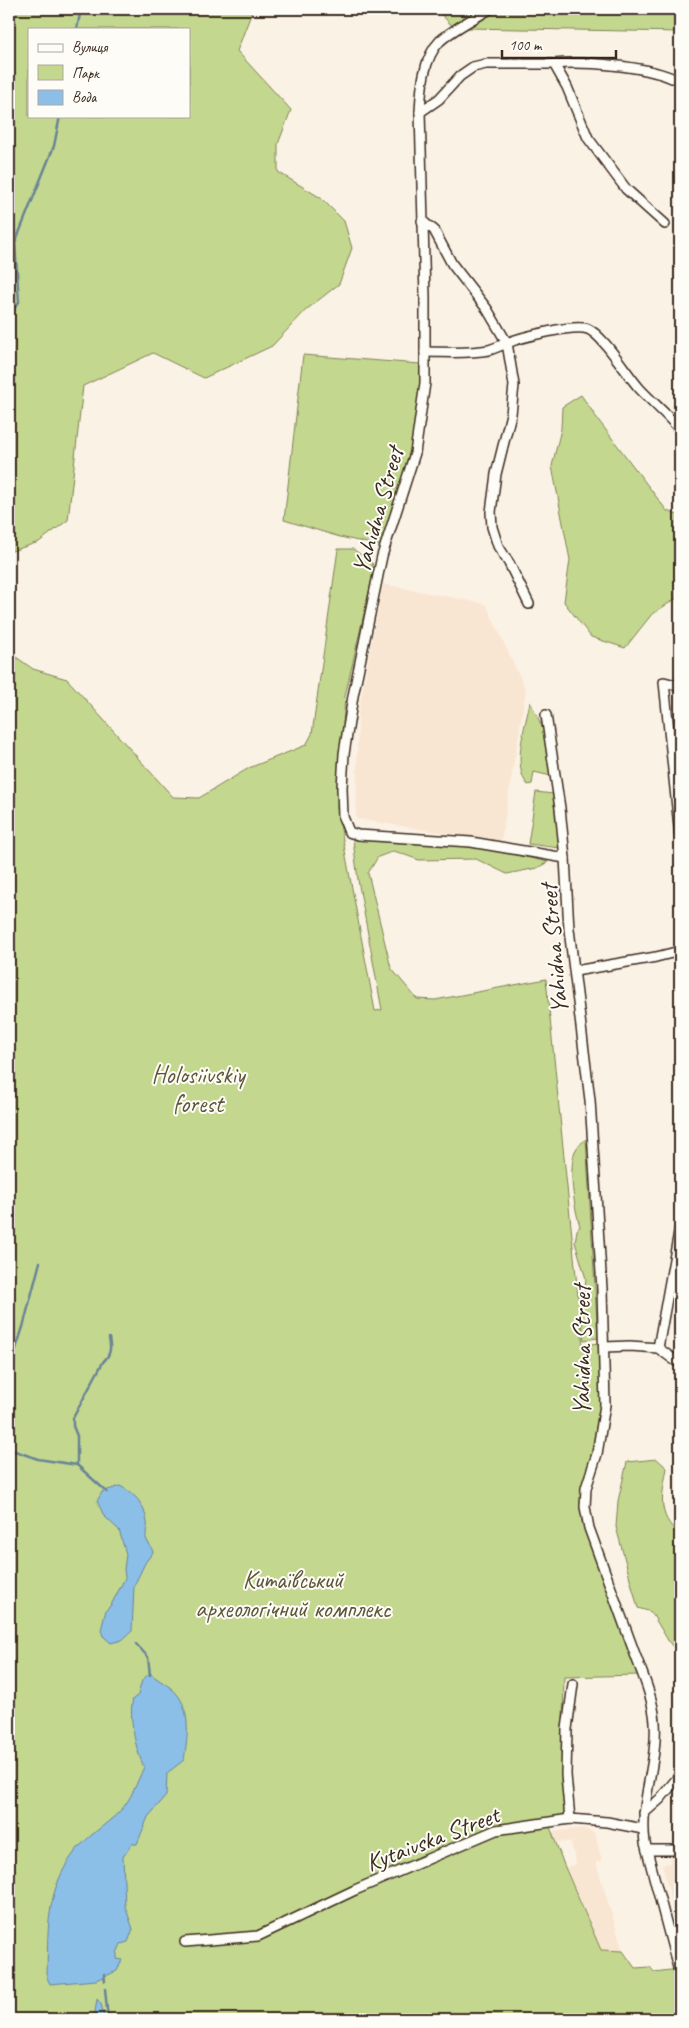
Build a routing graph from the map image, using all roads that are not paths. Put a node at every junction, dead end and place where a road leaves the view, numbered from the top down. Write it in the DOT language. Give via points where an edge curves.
graph roads {
  1 [pos="490,9"];
  2 [pos="554,64"];
  3 [pos="672,78"];
  4 [pos="420,112"];
  5 [pos="422,221"];
  6 [pos="665,224"];
  7 [pos="507,343"];
  8 [pos="424,352"];
  9 [pos="680,430"];
  10 [pos="529,604"];
  11 [pos="680,686"];
  12 [pos="546,715"];
  13 [pos="680,837"];
  14 [pos="565,858"];
  15 [pos="680,951"];
  16 [pos="574,970"];
  17 [pos="680,1226"];
  18 [pos="604,1347"];
  19 [pos="658,1348"];
  20 [pos="680,1364"];
  21 [pos="572,1684"];
  22 [pos="680,1774"];
  23 [pos="644,1813"];
  24 [pos="570,1819"];
  25 [pos="643,1830"];
  26 [pos="647,1850"];
  27 [pos="680,1850"];
  28 [pos="186,1942"];
  29 [pos="680,1975"];
  1 -- 4 [label="street, Yahidna Street" via="440,41 433,50 425,72"];
  2 -- 3 [label="street" via="591,63 658,72"];
  2 -- 4 [label="street" via="486,64 473,67"];
  2 -- 6 [label="street" via="588,138 626,189"];
  4 -- 5 [label="street, Yahidna Street"];
  5 -- 7 [label="street" via="434,230 452,264 487,309"];
  5 -- 8 [label="street, Yahidna Street"];
  7 -- 8 [label="street" via="467,353"];
  7 -- 9 [label="street" via="558,330 577,327 588,330 598,336 641,390"];
  7 -- 10 [label="street" via="514,385 496,474 492,527 498,546"];
  8 -- 14 [label="street, Yahidna Street" via="425,383 415,452 382,556 353,696 344,754 343,817 349,832 358,836 471,842"];
  11 -- 13 [label="street" via="664,682"];
  12 -- 14 [label="street, Yahidna Street"];
  14 -- 16 [label="street, Yahidna Street"];
  15 -- 16 [label="street"];
  16 -- 18 [label="street, Yahidna Street" via="590,1100"];
  17 -- 19 [label="street"];
  18 -- 19 [label="street"];
  18 -- 23 [label="street, Yahidna Street" via="605,1405 597,1454 586,1488 585,1507 589,1528 652,1703 655,1752"];
  19 -- 20 [label="street"];
  21 -- 24 [label="street" via="566,1775"];
  22 -- 23 [label="street"];
  23 -- 25 [label="street, Yahidna Street"];
  24 -- 25 [label="street, Kytaivska Street" via="607,1822"];
  24 -- 28 [label="street, Kytaivska Street" via="496,1830 355,1890 258,1936"];
  25 -- 26 [label="street"];
  26 -- 27 [label="street"];
  26 -- 29 [label="street"];
}
